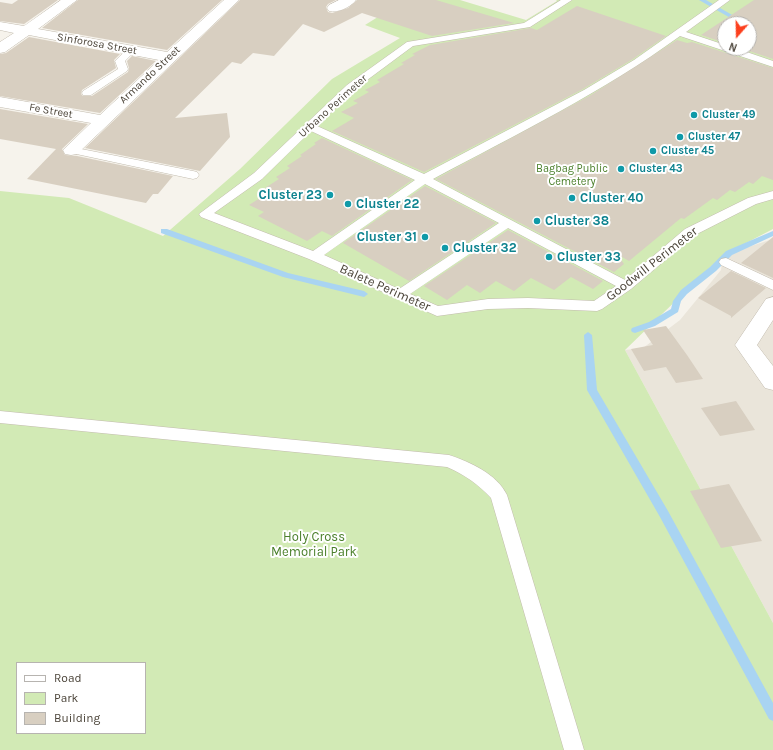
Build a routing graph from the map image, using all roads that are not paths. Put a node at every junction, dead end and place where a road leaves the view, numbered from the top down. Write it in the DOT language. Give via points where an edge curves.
graph roads {
  1 [pos="70,0"];
  2 [pos="349,0"];
  3 [pos="567,0"];
  4 [pos="211,1"];
  5 [pos="231,1"];
  6 [pos="719,1"];
  7 [pos="334,8"];
  8 [pos="0,26"];
  9 [pos="26,31"];
  10 [pos="679,33"];
  11 [pos="717,45"];
  12 [pos="0,48"];
  13 [pos="131,50"];
  14 [pos="749,56"];
  15 [pos="169,57"];
  16 [pos="773,64"];
  17 [pos="87,93"];
  18 [pos="0,102"];
  19 [pos="102,120"];
  20 [pos="310,126"];
  21 [pos="71,150"];
  22 [pos="193,174"];
  23 [pos="424,179"];
  24 [pos="773,195"];
  25 [pos="205,214"];
  26 [pos="507,223"];
  27 [pos="314,256"];
  28 [pos="726,262"];
  29 [pos="626,286"];
  30 [pos="773,286"];
  31 [pos="400,294"];
  32 [pos="773,304"];
  33 [pos="597,306"];
  34 [pos="773,382"];
  35 [pos="0,417"];
  36 [pos="574,750"];
  1 -- 9 [label="street"];
  2 -- 7 [label="street"];
  3 -- 20 [label="lane, Urbano Perimeter" via="527,25 410,44 351,87"];
  4 -- 5 [label="street, Armando Street"];
  5 -- 15 [label="street, Armando Street"];
  6 -- 10 [label="lane"];
  8 -- 9 [label="street, Sinforosa Street"];
  9 -- 12 [label="street"];
  9 -- 13 [label="street, Sinforosa Street"];
  10 -- 11 [label="lane"];
  10 -- 23 [label="lane" via="638,62 588,92"];
  13 -- 15 [label="street, Sinforosa Street"];
  13 -- 17 [label="lane" via="120,61 123,69 119,73"];
  14 -- 16 [label="lane"];
  15 -- 19 [label="street, Armando Street"];
  18 -- 19 [label="street, Fe Street"];
  19 -- 21 [label="street, Armando Street"];
  20 -- 23 [label="lane"];
  20 -- 25 [label="lane, Urbano Perimeter" via="258,176"];
  21 -- 22 [label="lane"];
  23 -- 26 [label="lane"];
  23 -- 27 [label="lane"];
  24 -- 29 [label="lane, Goodwill Perimeter" via="752,201 690,232"];
  25 -- 27 [label="lane, Balete Perimeter"];
  26 -- 29 [label="lane"];
  26 -- 31 [label="lane"];
  27 -- 31 [label="lane, Balete Perimeter"];
  28 -- 30 [label="lane"];
  29 -- 33 [label="lane, Goodwill Perimeter"];
  31 -- 33 [label="lane, Balete Perimeter" via="437,311 488,304"];
  32 -- 34 [label="street" via="746,345"];
  35 -- 36 [label="lane" via="450,461 472,470 499,495"];
}
